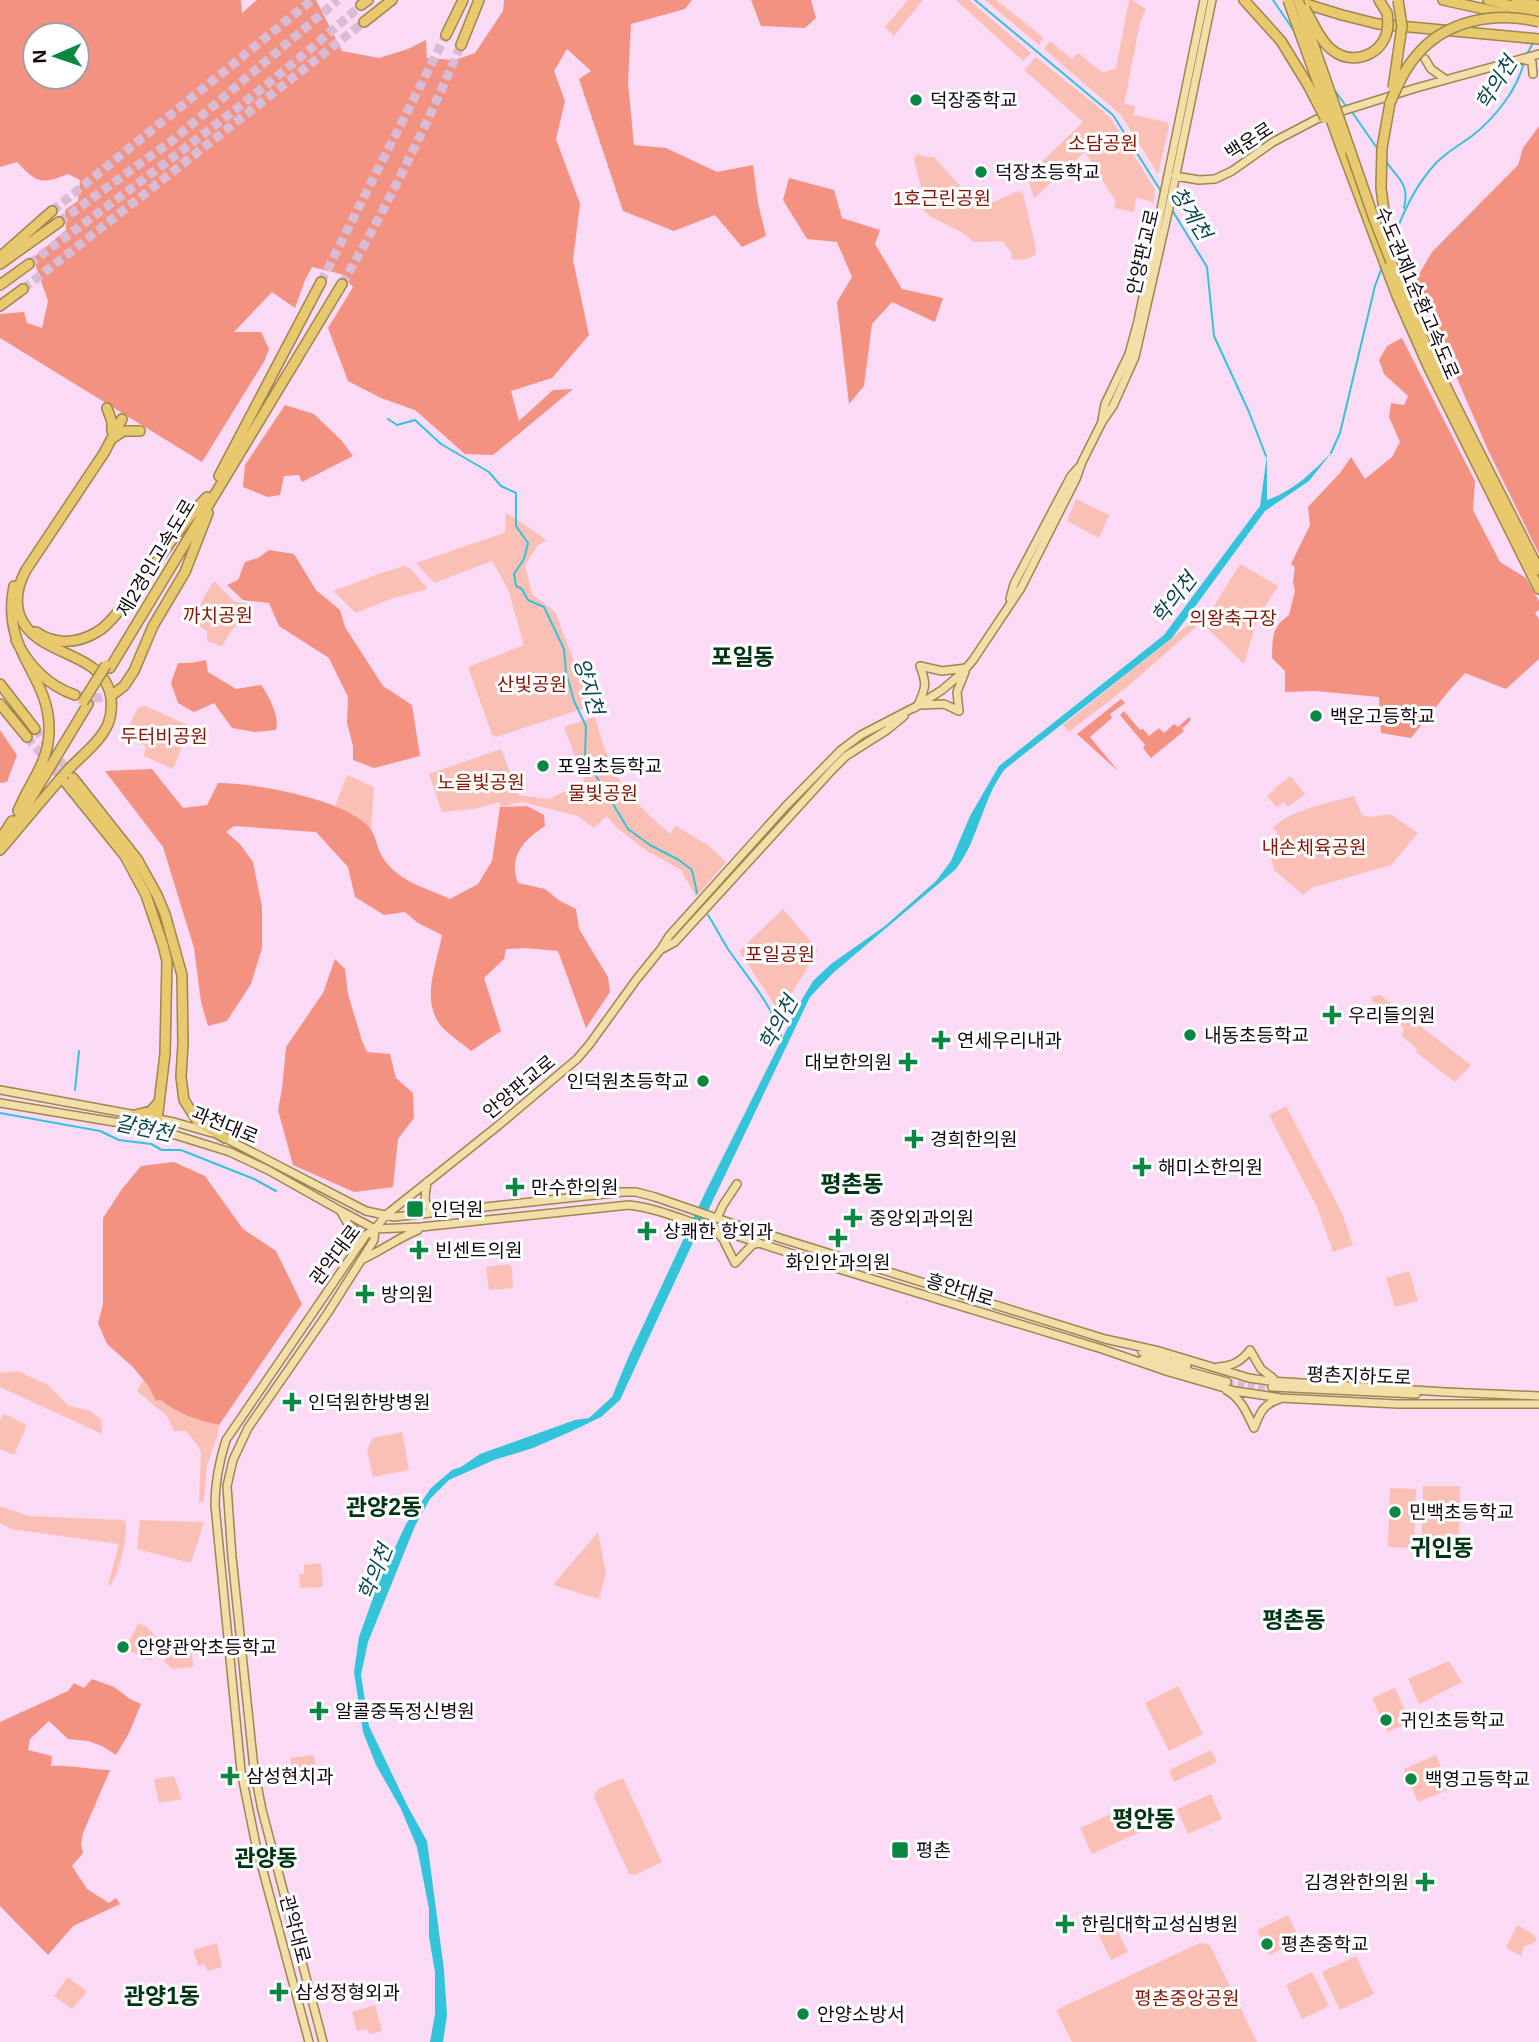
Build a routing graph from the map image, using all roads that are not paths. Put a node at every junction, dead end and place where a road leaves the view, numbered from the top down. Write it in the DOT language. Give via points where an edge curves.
graph roads {
  1 [pos="392,0"];
  2 [pos="463,0"];
  3 [pos="479,0"];
  4 [pos="1204,0"];
  5 [pos="1212,0"];
  6 [pos="1244,0"];
  7 [pos="1295,0"];
  8 [pos="1379,0"];
  9 [pos="1398,0"];
  10 [pos="1443,0"];
  11 [pos="1488,0"];
  12 [pos="1516,0"];
  13 [pos="1539,6"];
  14 [pos="1539,13"];
  15 [pos="1528,19"];
  16 [pos="364,22"];
  17 [pos="1539,22"];
  18 [pos="446,34"];
  19 [pos="1539,39"];
  20 [pos="461,45"];
  21 [pos="1539,54"];
  22 [pos="1527,58"];
  23 [pos="1425,59"];
  24 [pos="1533,74"];
  25 [pos="1446,79"];
  26 [pos="1390,103"];
  27 [pos="1342,150"];
  28 [pos="1167,174"];
  29 [pos="1176,176"];
  30 [pos="52,211"];
  31 [pos="59,222"];
  32 [pos="0,257"];
  33 [pos="1391,262"];
  34 [pos="0,264"];
  35 [pos="29,264"];
  36 [pos="321,282"];
  37 [pos="342,284"];
  38 [pos="0,285"];
  39 [pos="23,289"];
  40 [pos="0,306"];
  41 [pos="107,408"];
  42 [pos="121,418"];
  43 [pos="1102,422"];
  44 [pos="140,431"];
  45 [pos="112,435"];
  46 [pos="1473,451"];
  47 [pos="227,470"];
  48 [pos="210,498"];
  49 [pos="26,570"];
  50 [pos="1539,570"];
  51 [pos="1539,589"];
  52 [pos="10,597"];
  53 [pos="967,668"];
  54 [pos="0,684"];
  55 [pos="115,693"];
  56 [pos="75,695"];
  57 [pos="86,703"];
  58 [pos="0,704"];
  59 [pos="916,707"];
  60 [pos="35,729"];
  61 [pos="27,737"];
  62 [pos="18,811"];
  63 [pos="0,840"];
  64 [pos="0,850"];
  65 [pos="0,1090"];
  66 [pos="159,1101"];
  67 [pos="0,1103"];
  68 [pos="135,1115"];
  69 [pos="157,1124"];
  70 [pos="225,1138"];
  71 [pos="427,1181"];
  72 [pos="737,1184"];
  73 [pos="341,1211"];
  74 [pos="437,1213"];
  75 [pos="386,1215"];
  76 [pos="715,1218"];
  77 [pos="427,1226"];
  78 [pos="375,1229"];
  79 [pos="712,1229"];
  80 [pos="759,1243"];
  81 [pos="352,1255"];
  82 [pos="360,1260"];
  83 [pos="959,1293"];
  84 [pos="982,1301"];
  85 [pos="955,1304"];
  86 [pos="978,1311"];
  87 [pos="1105,1339"];
  88 [pos="1102,1349"];
  89 [pos="1213,1368"];
  90 [pos="1279,1382"];
  91 [pos="1216,1385"];
  92 [pos="1445,1392"];
  93 [pos="1539,1396"];
  94 [pos="1281,1398"];
  95 [pos="1444,1403"];
  96 [pos="1539,1404"];
  97 [pos="309,2042"];
  98 [pos="323,2042"];
  1 -- 16 [label="highway"];
  2 -- 18 [label="highway"];
  3 -- 20 [label="highway"];
  4 -- 28 [label="main road, 안양판교로"];
  5 -- 29 [label="main road, 안양판교로"];
  6 -- 27 [label="highway, bridge" via="1293,60"];
  7 -- 8 [label="highway, bridge" via="1328,48 1355,58 1381,45 1386,36 1387,13"];
  7 -- 19 [label="highway, bridge" via="1377,24"];
  7 -- 27 [label="highway, 수도권제1순환고속도로, bridge"];
  7 -- 33 [label="highway, 수도권제1순환고속도로, bridge"];
  9 -- 26 [label="highway, bridge" via="1402,26"];
  10 -- 15 [label="highway, bridge"];
  11 -- 14 [label="highway"];
  12 -- 13 [label="highway"];
  15 -- 17 [label="highway, bridge"];
  15 -- 26 [label="highway, bridge" via="1474,20 1438,36 1416,55"];
  21 -- 22 [label="main road"];
  22 -- 24 [label="main road" via="1534,66"];
  22 -- 25 [label="main road"];
  23 -- 25 [label="main road"];
  25 -- 29 [label="main road, 백운로" via="1317,119 1215,179"];
  26 -- 33 [label="highway, bridge" via="1381,188"];
  27 -- 46 [label="highway, 수도권제1순환고속도로" via="1397,296"];
  28 -- 29 [label="main road, 백운로"];
  28 -- 43 [label="main road, 안양판교로" via="1132,343 1105,404"];
  29 -- 43 [label="main road, 안양판교로" via="1135,357"];
  30 -- 32 [label="highway"];
  31 -- 34 [label="highway"];
  33 -- 46 [label="highway, 수도권제1순환고속도로"];
  35 -- 38 [label="highway"];
  36 -- 47 [label="highway, 제2경인고속도로"];
  37 -- 47 [label="highway, 제2경인고속도로"];
  39 -- 40 [label="highway"];
  41 -- 45 [label="highway"];
  42 -- 45 [label="highway"];
  43 -- 53 [label="main road, 안양판교로" via="1021,588"];
  44 -- 45 [label="highway"];
  45 -- 49 [label="highway"];
  45 -- 52 [label="highway" via="24,566"];
  46 -- 50 [label="highway, 수도권제1순환고속도로"];
  46 -- 51 [label="highway, 수도권제1순환고속도로"];
  47 -- 48 [label="highway, 제2경인고속도로"];
  48 -- 49 [label="highway" via="194,511 109,622 83,639 53,640 27,622 19,597"];
  48 -- 55 [label="highway" via="185,572 153,626 131,677"];
  48 -- 57 [label="highway, 제2경인고속도로, bridge"];
  49 -- 64 [label="highway" via="17,599 26,627 40,642 100,674 110,694 111,713 100,736"];
  52 -- 56 [label="highway" via="12,626 24,654 44,678"];
  52 -- 62 [label="highway" via="10,638 42,697 50,728 44,759"];
  53 -- 59 [label="main road, 안양판교로"];
  53 -- 59 [label="main road" via="957,692 959,711 944,704"];
  53 -- 59 [label="main road" via="943,671 920,666 926,687"];
  54 -- 60 [label="highway"];
  57 -- 62 [label="highway, 제2경인고속도로"];
  57 -- 64 [label="highway, 제2경인고속도로"];
  58 -- 61 [label="highway"];
  59 -- 71 [label="main road, 안양판교로" via="842,750 669,936 576,1059"];
  62 -- 63 [label="highway, 제2경인고속도로"];
  65 -- 68 [label="main road, 과천대로"];
  66 -- 68 [label="highway" via="150,1111"];
  66 -- 69 [label="highway"];
  66 -- 70 [label="highway" via="167,961 135,875 69,780 114,829 148,877 165,914 181,975 184,1100 198,1122"];
  67 -- 69 [label="main road, 과천대로"];
  68 -- 69 [label="main road, 과천대로"];
  69 -- 70 [label="main road, 과천대로" via="184,1124"];
  69 -- 73 [label="main road, 과천대로" via="230,1152"];
  70 -- 75 [label="main road, 과천대로" via="366,1211"];
  71 -- 74 [label="main road" via="424,1201"];
  71 -- 75 [label="main road, 안양판교로"];
  72 -- 76 [label="main road"];
  73 -- 78 [label="main road, 과천대로"];
  73 -- 81 [label="main road" via="355,1230"];
  74 -- 75 [label="main road, 흥안대로"];
  74 -- 76 [label="main road, 흥안대로" via="623,1192 649,1195"];
  75 -- 78 [label="main road, 안양판교로"];
  76 -- 83 [label="main road, 흥안대로"];
  77 -- 78 [label="main road, 흥안대로"];
  77 -- 79 [label="main road, 흥안대로" via="629,1205"];
  77 -- 82 [label="main road"];
  78 -- 81 [label="main road, 관악대로"];
  78 -- 82 [label="main road, 관악대로"];
  79 -- 80 [label="main road, 흥안대로"];
  79 -- 80 [label="main road" via="723,1239 735,1263"];
  80 -- 85 [label="main road, 흥안대로"];
  81 -- 97 [label="main road, 관악대로" via="226,1440 215,1482 242,1771 256,1845"];
  82 -- 98 [label="main road, 관악대로" via="248,1428 227,1486 254,1769"];
  83 -- 84 [label="main road, 흥안대로"];
  83 -- 85 [label="main road"];
  84 -- 86 [label="main road"];
  84 -- 87 [label="main road, 흥안대로"];
  85 -- 86 [label="main road, 흥안대로"];
  86 -- 88 [label="main road, 흥안대로"];
  87 -- 88 [label="main road" via="1227,1380"];
  87 -- 89 [label="main road, 흥안대로"];
  88 -- 91 [label="main road, 흥안대로"];
  89 -- 90 [label="main road, 흥안대로"];
  89 -- 90 [label="main road" via="1236,1363 1250,1350 1267,1375"];
  90 -- 92 [label="main road, 흥안대로"];
  91 -- 94 [label="main road, 흥안대로"];
  91 -- 94 [label="main road" via="1233,1394 1254,1428 1267,1404"];
  92 -- 93 [label="main road, 흥안대로"];
  92 -- 95 [label="main road, 평촌지하도로" via="1272,1389"];
  94 -- 95 [label="main road, 흥안대로"];
  95 -- 96 [label="main road, 흥안대로"];
}
